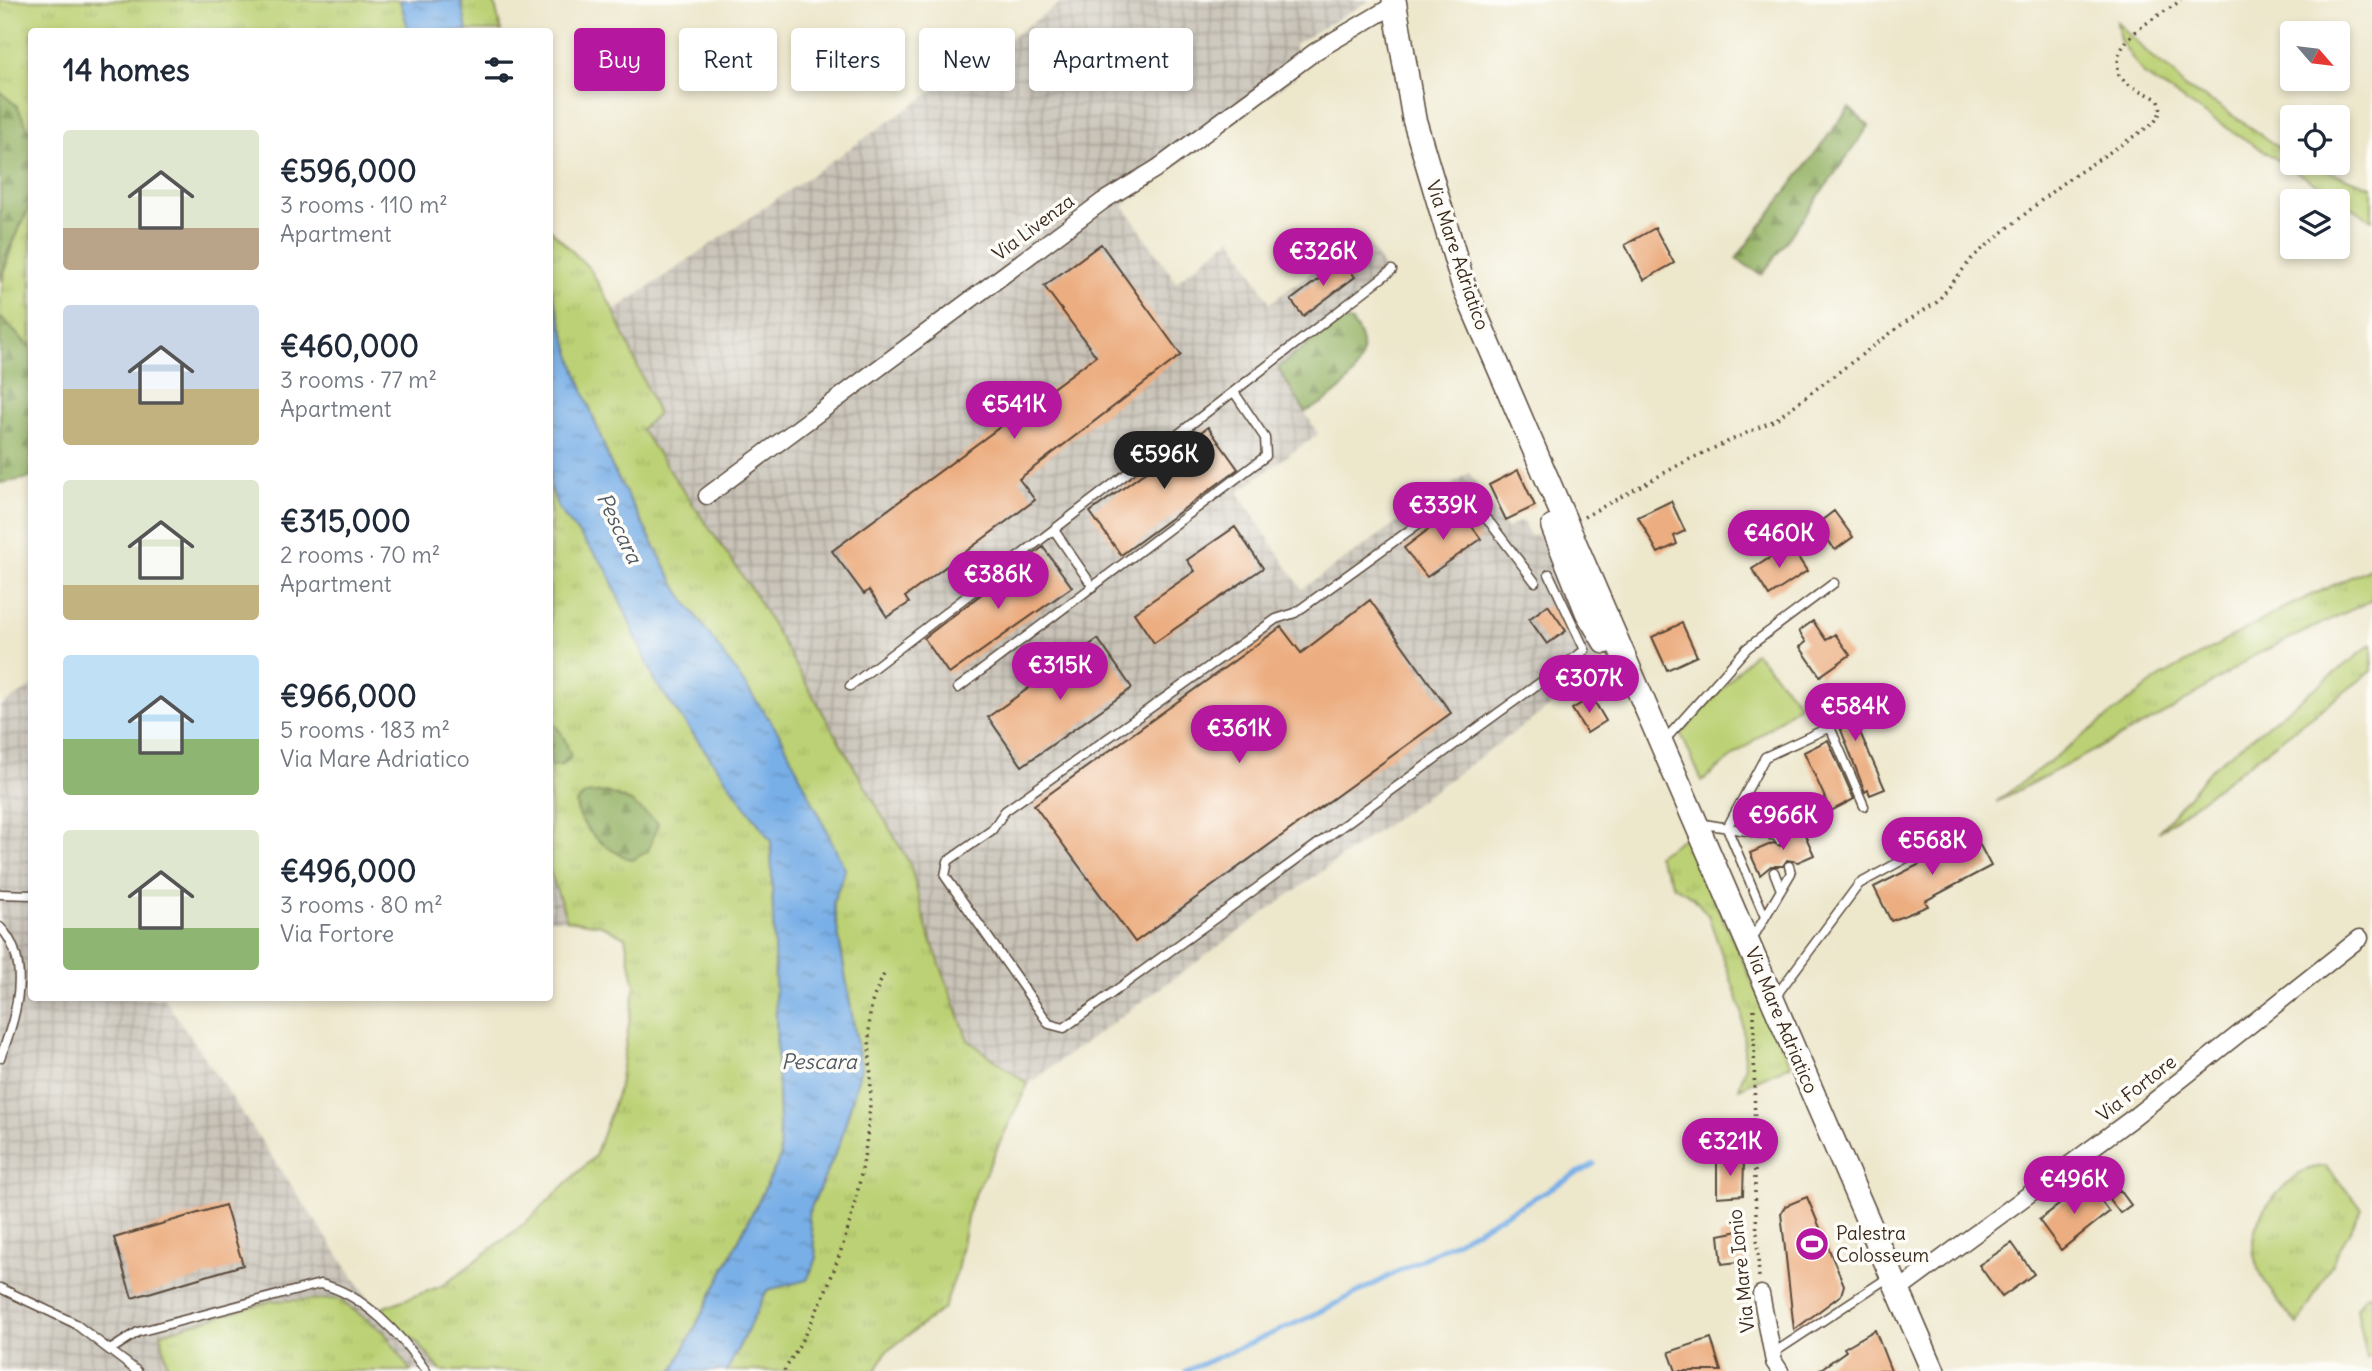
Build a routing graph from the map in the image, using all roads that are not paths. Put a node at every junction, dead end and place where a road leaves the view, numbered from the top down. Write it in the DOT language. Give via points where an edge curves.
graph roads {
  1 [pos="1394,2"];
  2 [pos="1392,271"];
  3 [pos="1234,392"];
  4 [pos="707,496"];
  5 [pos="1557,500"];
  6 [pos="1054,530"];
  7 [pos="1567,565"];
  8 [pos="1535,582"];
  9 [pos="1834,583"];
  10 [pos="1093,587"];
  11 [pos="1593,644"];
  12 [pos="1632,669"];
  13 [pos="850,686"];
  14 [pos="958,688"];
  15 [pos="1663,742"];
  16 [pos="1864,806"];
  17 [pos="1698,823"];
  18 [pos="1727,828"];
  19 [pos="1756,833"];
  20 [pos="1779,841"];
  21 [pos="1762,845"];
  22 [pos="1923,849"];
  23 [pos="1789,866"];
  24 [pos="1774,872"];
  25 [pos="1781,890"];
  26 [pos="0,894"];
  27 [pos="28,895"];
  28 [pos="1765,917"];
  29 [pos="0,927"];
  30 [pos="2360,938"];
  31 [pos="1749,944"];
  32 [pos="1764,1003"];
  33 [pos="0,1058"];
  34 [pos="1896,1282"];
  35 [pos="0,1288"];
  36 [pos="1761,1294"];
  37 [pos="110,1350"];
  38 [pos="1772,1354"];
  39 [pos="137,1371"];
  40 [pos="426,1371"];
  41 [pos="1780,1371"];
  42 [pos="1933,1371"];
  1 -- 4 [label="street, Via Livenza" via="1316,51 1159,167 1103,201"];
  1 -- 5 [label="main road, Via Mare Adriatico" via="1414,119 1464,286"];
  2 -- 3 [label="lane"];
  3 -- 6 [label="lane"];
  3 -- 10 [label="lane" via="1265,438 1266,456"];
  5 -- 7 [label="main road, Via Mare Adriatico" via="1568,526"];
  5 -- 7 [label="main road, Via Mare Adriatico" via="1553,529"];
  6 -- 10 [label="lane"];
  6 -- 13 [label="lane"];
  7 -- 11 [label="main road, Via Mare Adriatico"];
  7 -- 12 [label="main road, Via Mare Adriatico" via="1606,612"];
  8 -- 11 [label="lane" via="1461,493 1005,811 992,830 948,861 945,876 1049,1024 1064,1028"];
  9 -- 15 [label="lane" via="1747,649"];
  10 -- 14 [label="lane"];
  11 -- 12 [label="main road, Via Mare Adriatico"];
  12 -- 15 [label="main road, Via Mare Adriatico"];
  15 -- 17 [label="main road, Via Mare Adriatico"];
  16 -- 18 [label="lane" via="1830,727 1765,757"];
  17 -- 18 [label="lane"];
  17 -- 31 [label="main road, Via Mare Adriatico"];
  18 -- 19 [label="lane"];
  18 -- 28 [label="lane"];
  19 -- 20 [label="lane" via="1777,836"];
  19 -- 21 [label="lane"];
  22 -- 32 [label="lane" via="1859,884"];
  23 -- 25 [label="lane" via="1791,873"];
  24 -- 25 [label="lane"];
  25 -- 28 [label="lane"];
  26 -- 27 [label="lane"];
  28 -- 31 [label="lane"];
  29 -- 33 [label="lane" via="11,940 19,983"];
  30 -- 34 [label="street, Via Fortore" via="2130,1120"];
  31 -- 32 [label="main road, Via Mare Adriatico"];
  32 -- 34 [label="main road, Via Mare Adriatico"];
  34 -- 38 [label="lane"];
  34 -- 42 [label="main road, Via Mare Adriatico"];
  35 -- 37 [label="lane" via="74,1323"];
  36 -- 38 [label="street, Via Mare Ionio"];
  37 -- 39 [label="lane"];
  37 -- 40 [label="lane" via="138,1332 320,1284 363,1305"];
  38 -- 41 [label="street, Via Mare Ionio"];
}
